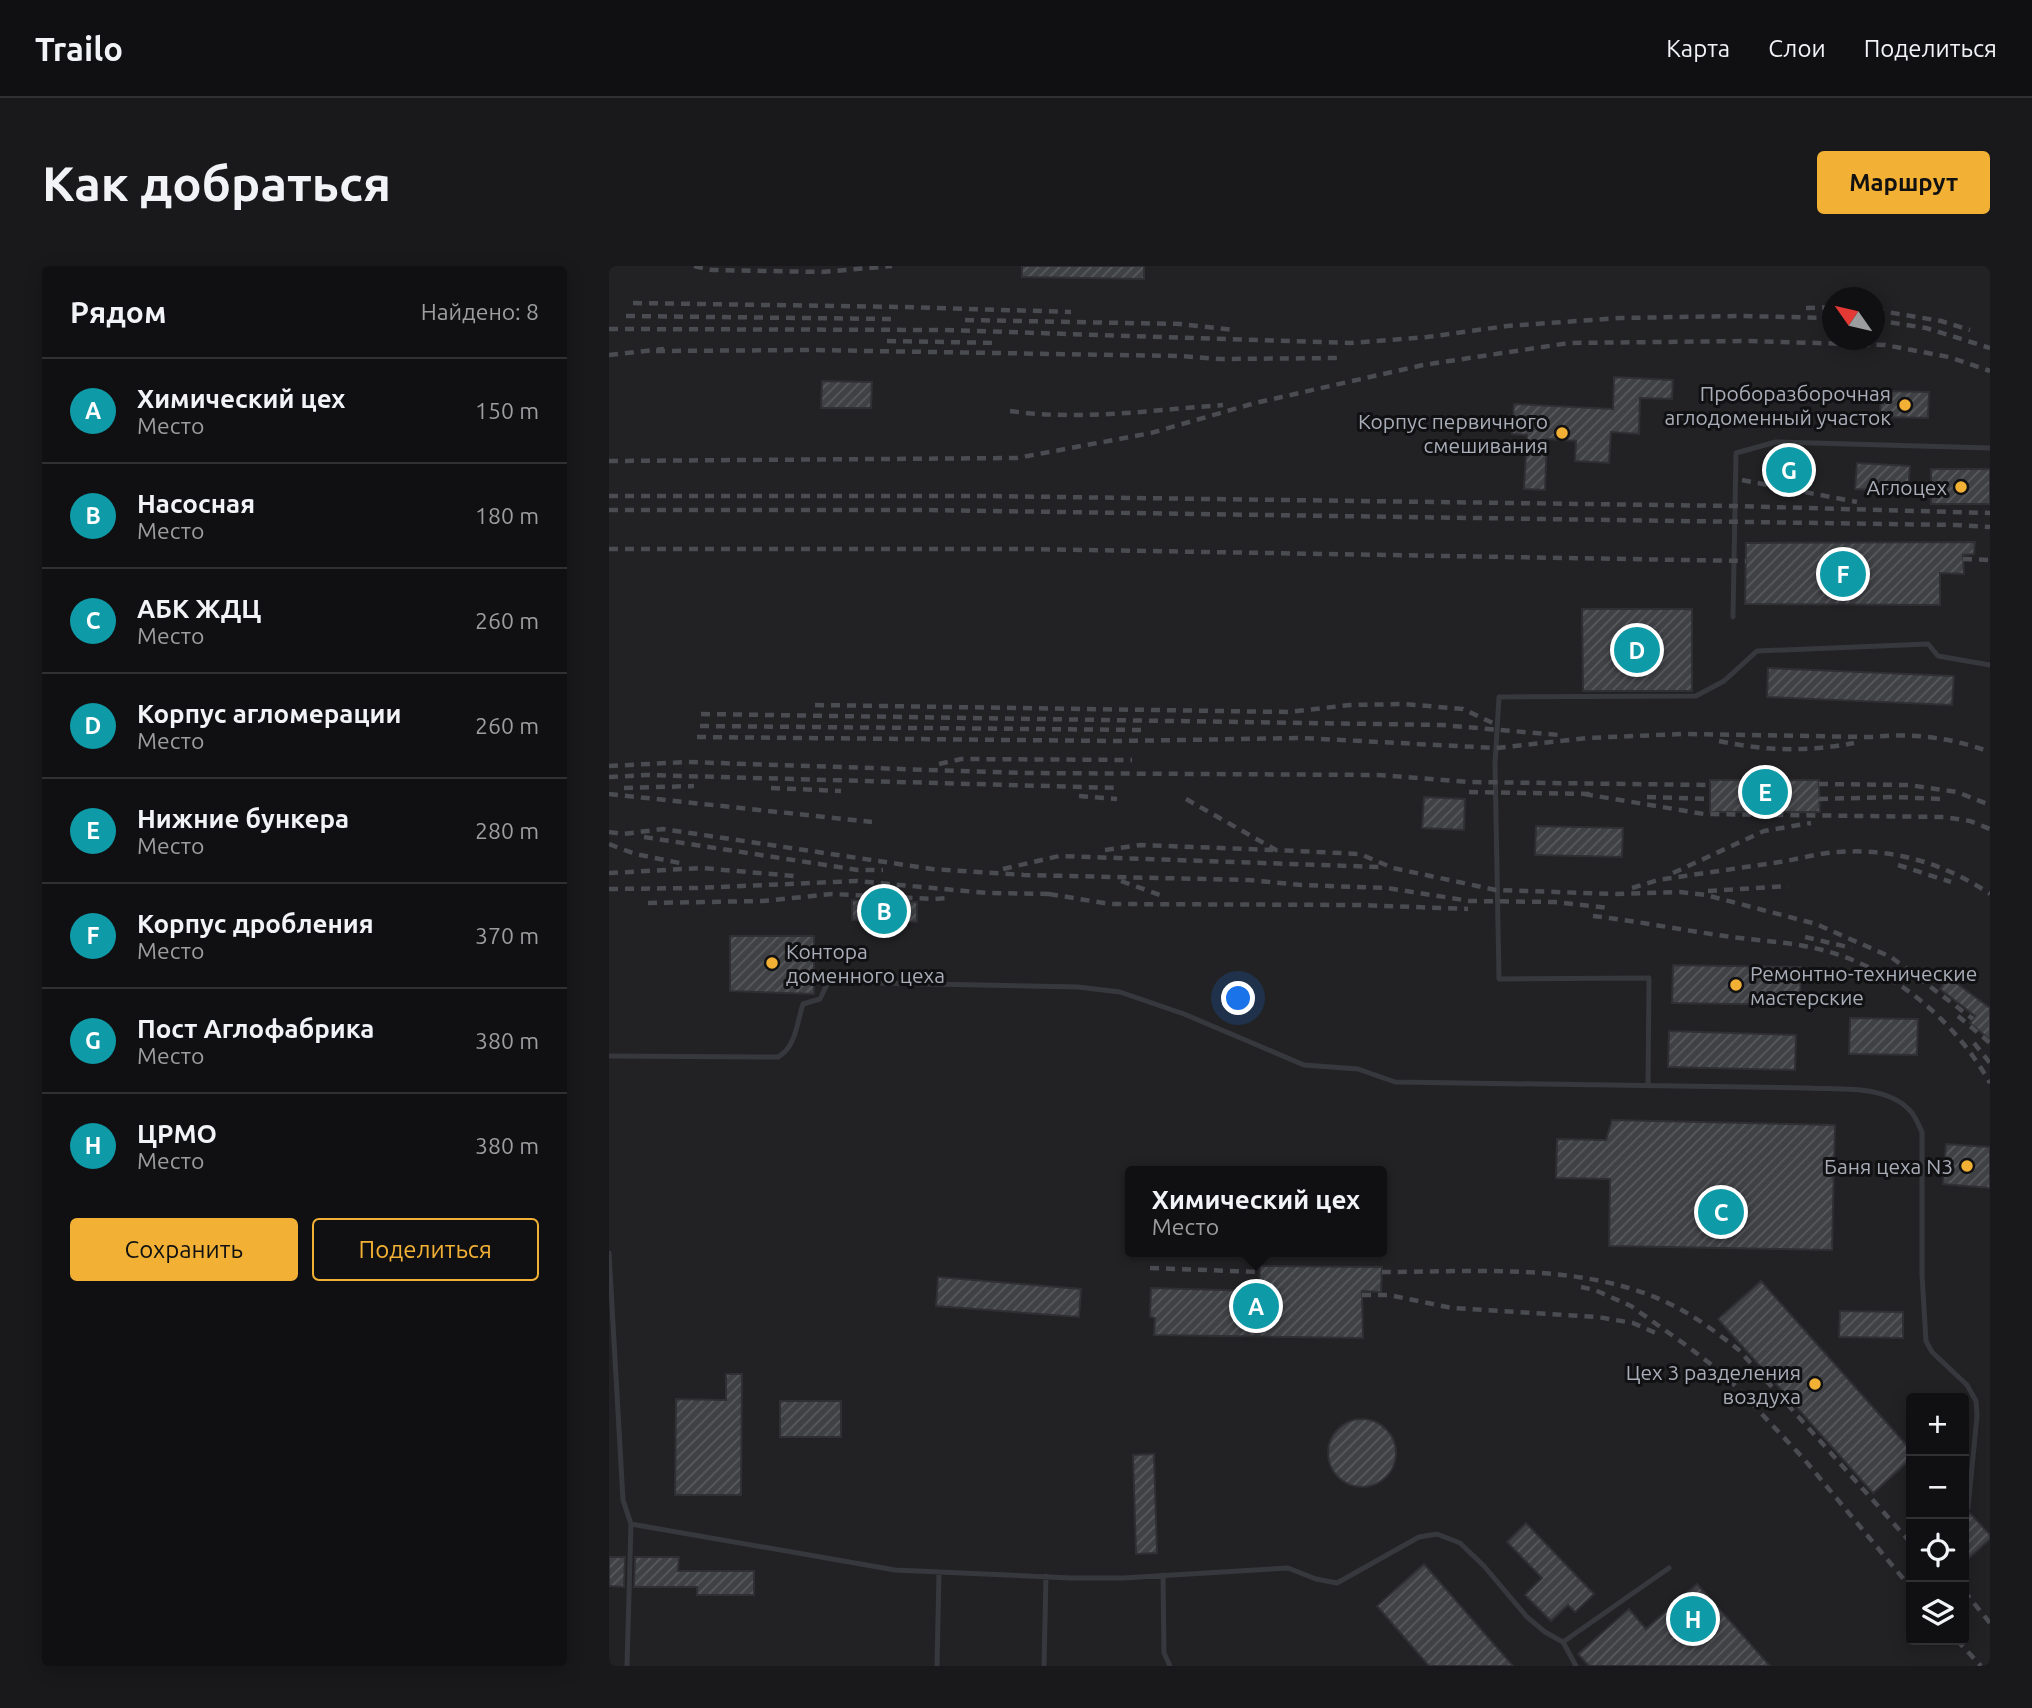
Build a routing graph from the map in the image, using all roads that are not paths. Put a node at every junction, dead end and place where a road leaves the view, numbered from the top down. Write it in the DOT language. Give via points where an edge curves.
graph roads {
  1 [pos="1990,448"];
  2 [pos="1733,617"];
  3 [pos="1990,665"];
  4 [pos="609,1056"];
  5 [pos="1648,1086"];
  6 [pos="609,1253"];
  7 [pos="1969,1498"];
  8 [pos="631,1524"];
  9 [pos="1669,1568"];
  10 [pos="939,1572"];
  11 [pos="1163,1575"];
  12 [pos="1046,1576"];
  13 [pos="1563,1642"];
  14 [pos="1571,1658"];
  15 [pos="627,1666"];
  16 [pos="937,1666"];
  17 [pos="1044,1666"];
  18 [pos="1170,1666"];
  19 [pos="1576,1666"];
  20 [pos="1581,1666"];
  1 -- 2 [label="lane" via="1776,442 1736,453"];
  3 -- 5 [label="lane" via="1938,656 1928,644 1791,648 1758,651 1724,681 1696,696 1499,697 1495,765 1499,979 1649,978"];
  4 -- 5 [label="lane" via="778,1057 793,1040 803,1004 820,999 828,982 1078,987 1121,992 1304,1065 1358,1069 1395,1082"];
  5 -- 7 [label="lane" via="1873,1092 1900,1102 1912,1113 1922,1132 1926,1341 1976,1401"];
  6 -- 8 [label="lane" via="623,1500"];
  8 -- 10 [label="lane" via="895,1570"];
  8 -- 15 [label="lane"];
  9 -- 13 [label="lane"];
  10 -- 12 [label="lane"];
  10 -- 16 [label="lane"];
  11 -- 12 [label="lane"];
  11 -- 13 [label="lane" via="1288,1568 1336,1583 1419,1536 1437,1534 1459,1543 1527,1617"];
  11 -- 18 [label="lane" via="1164,1653"];
  12 -- 17 [label="lane"];
  13 -- 14 [label="lane"];
  14 -- 19 [label="lane"];
  14 -- 20 [label="lane"];
}
